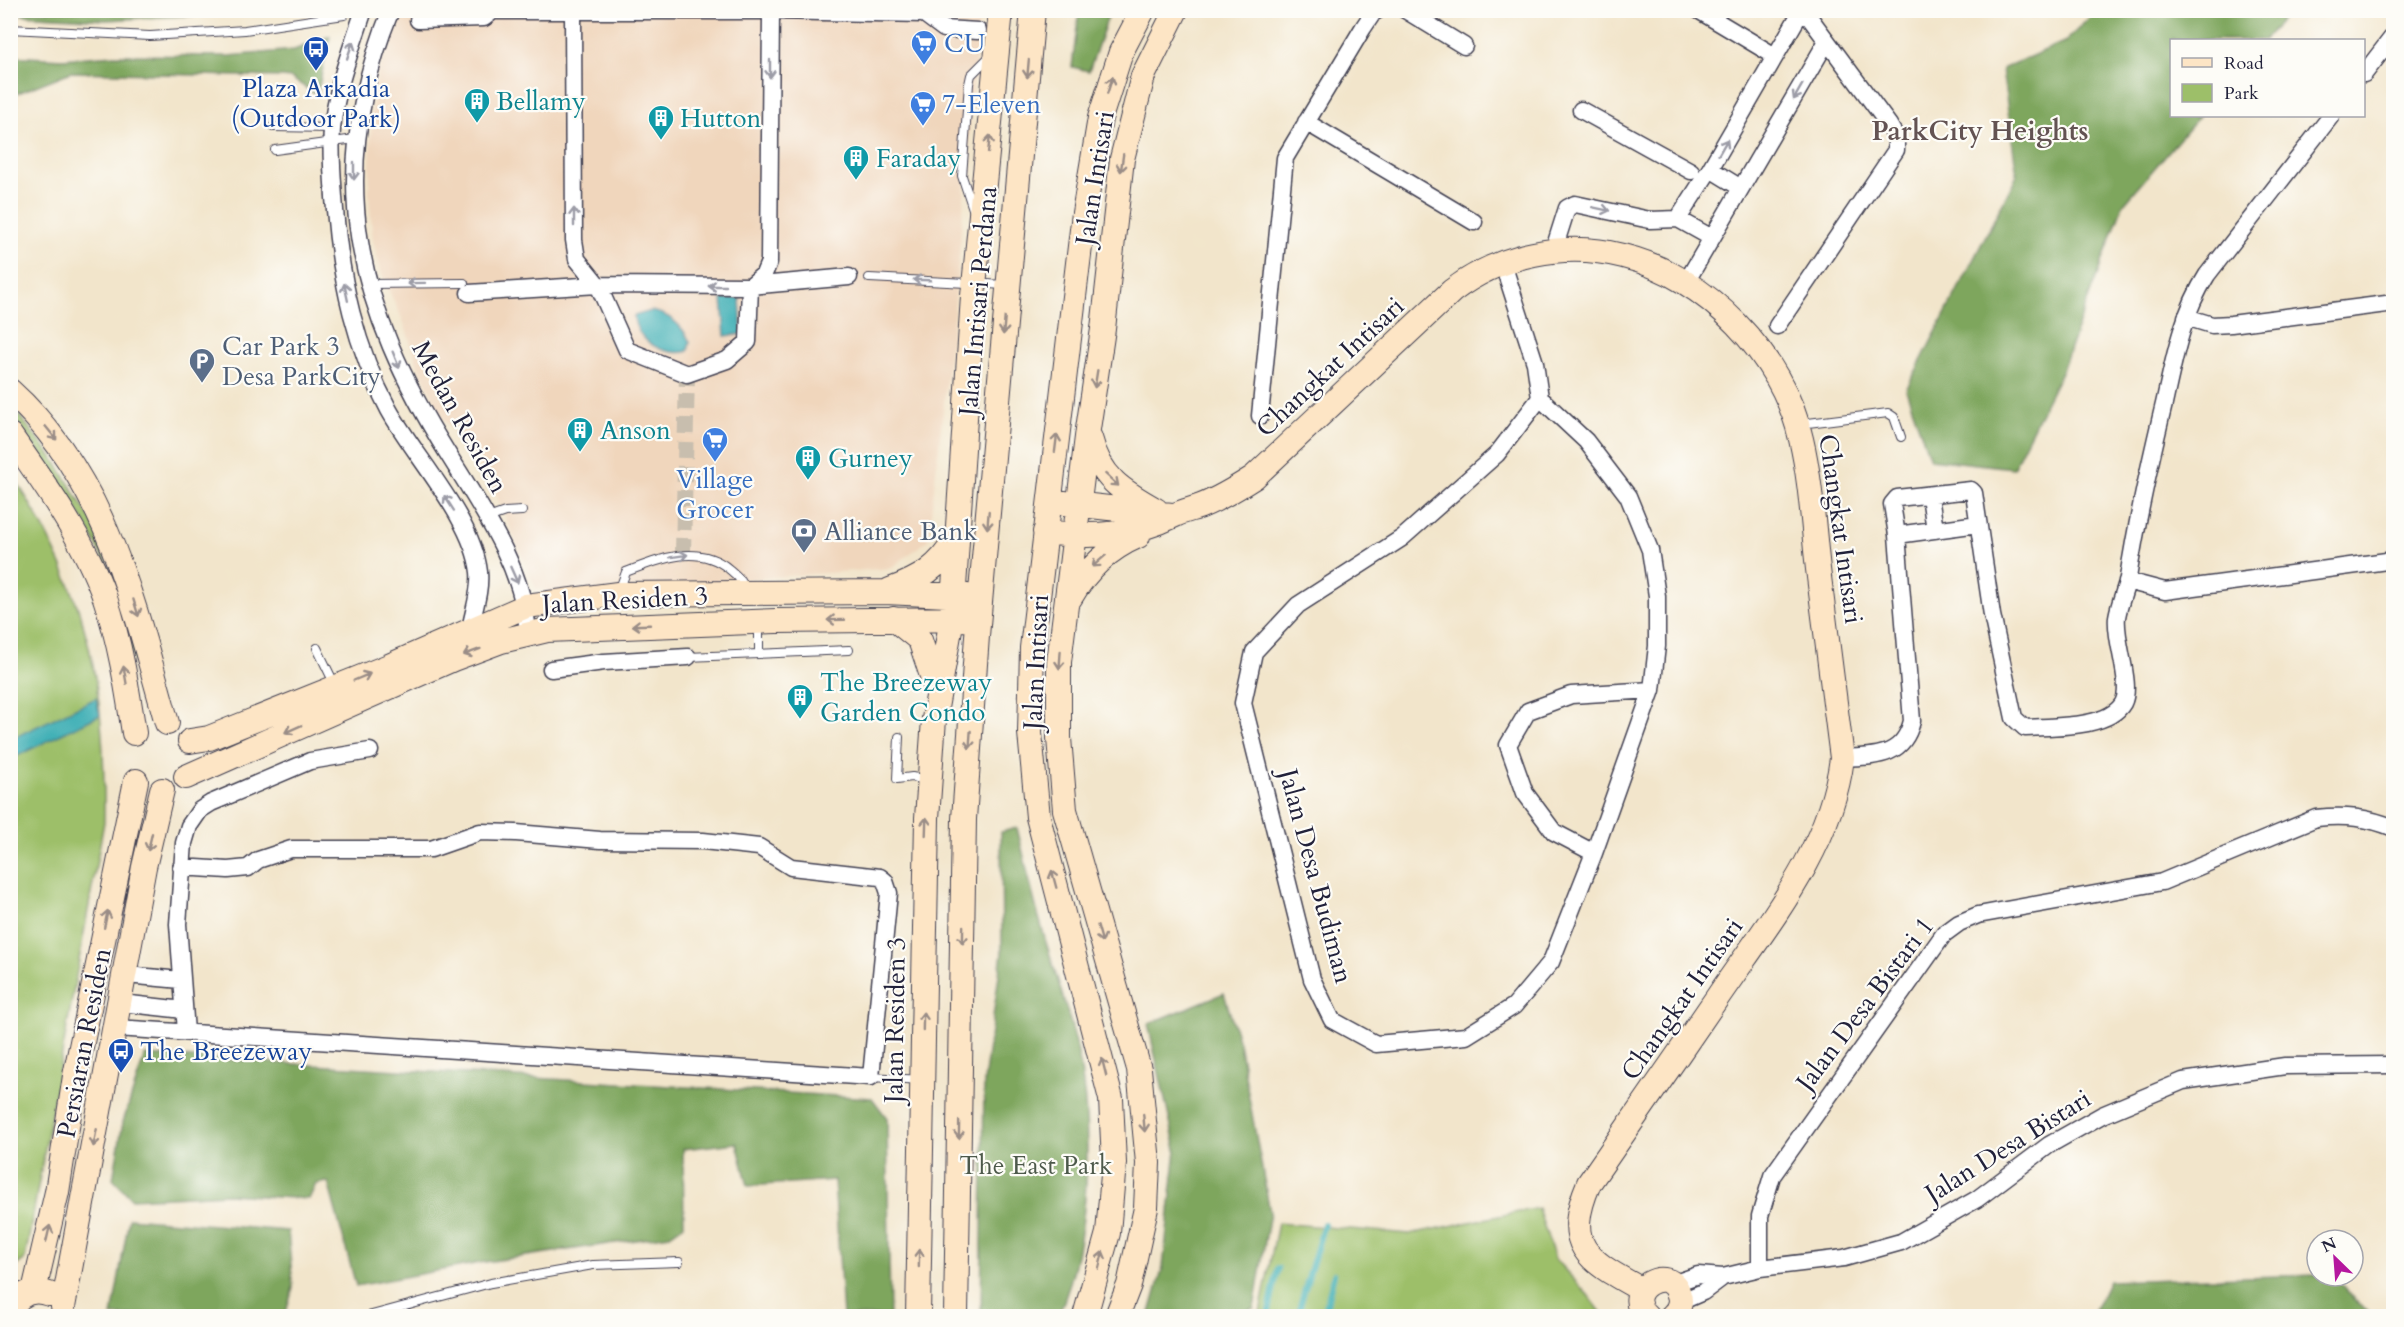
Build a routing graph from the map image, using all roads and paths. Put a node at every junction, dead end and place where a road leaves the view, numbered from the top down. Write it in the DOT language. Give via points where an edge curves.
graph roads {
  1 [pos="364,10"];
  2 [pos="771,10"];
  3 [pos="964,10"];
  4 [pos="1034,10"];
  5 [pos="1143,10"];
  6 [pos="1176,10"];
  7 [pos="1378,10"];
  8 [pos="1405,10"];
  9 [pos="1698,10"];
  10 [pos="1803,10"];
  11 [pos="386,11"];
  12 [pos="476,11"];
  13 [pos="573,11"];
  14 [pos="1001,12"];
  15 [pos="344,15"];
  16 [pos="418,20"];
  17 [pos="10,29"];
  18 [pos="978,31"];
  19 [pos="2394,35"];
  20 [pos="1827,41"];
  21 [pos="1464,46"];
  22 [pos="1775,56"];
  23 [pos="2365,73"];
  24 [pos="1581,110"];
  25 [pos="2330,117"];
  26 [pos="1306,122"];
  27 [pos="273,127"];
  28 [pos="332,135"];
  29 [pos="355,140"];
  30 [pos="275,150"];
  31 [pos="1710,170"];
  32 [pos="1691,171"];
  33 [pos="1741,188"];
  34 [pos="1678,219"];
  35 [pos="1474,222"];
  36 [pos="1712,238"];
  37 [pos="1554,249"];
  38 [pos="1503,264"];
  39 [pos="849,277"];
  40 [pos="869,278"];
  41 [pos="975,282"];
  42 [pos="369,284"];
  43 [pos="1685,284"];
  44 [pos="598,285"];
  45 [pos="1008,285"];
  46 [pos="750,286"];
  47 [pos="467,288"];
  48 [pos="2394,303"];
  49 [pos="2186,317"];
  50 [pos="1777,326"];
  51 [pos="10,391"];
  52 [pos="1540,398"];
  53 [pos="1260,416"];
  54 [pos="1797,425"];
  55 [pos="1088,429"];
  56 [pos="10,435"];
  57 [pos="1901,437"];
  58 [pos="1930,496"];
  59 [pos="1048,501"];
  60 [pos="1079,505"];
  61 [pos="522,511"];
  62 [pos="1167,516"];
  63 [pos="488,518"];
  64 [pos="1978,524"];
  65 [pos="1935,530"];
  66 [pos="1045,532"];
  67 [pos="1897,535"];
  68 [pos="1075,536"];
  69 [pos="956,538"];
  70 [pos="2394,560"];
  71 [pos="2127,581"];
  72 [pos="886,592"];
  73 [pos="618,594"];
  74 [pos="748,595"];
  75 [pos="1067,602"];
  76 [pos="526,606"];
  77 [pos="952,607"];
  78 [pos="980,608"];
  79 [pos="894,619"];
  80 [pos="759,621"];
  81 [pos="470,630"];
  82 [pos="528,634"];
  83 [pos="317,648"];
  84 [pos="849,650"];
  85 [pos="759,653"];
  86 [pos="688,657"];
  87 [pos="551,669"];
  88 [pos="336,688"];
  89 [pos="1652,690"];
  90 [pos="938,693"];
  91 [pos="167,723"];
  92 [pos="899,737"];
  93 [pos="190,741"];
  94 [pos="370,751"];
  95 [pos="130,757"];
  96 [pos="1842,758"];
  97 [pos="186,777"];
  98 [pos="930,781"];
  99 [pos="162,790"];
  100 [pos="2394,828"];
  101 [pos="1594,854"];
  102 [pos="181,867"];
  103 [pos="126,975"];
  104 [pos="181,980"];
  105 [pos="121,1003"];
  106 [pos="184,1010"];
  107 [pos="116,1028"];
  108 [pos="186,1032"];
  109 [pos="2394,1065"];
  110 [pos="872,1077"];
  111 [pos="922,1080"];
  112 [pos="679,1262"];
  113 [pos="1760,1268"];
  114 [pos="1642,1290"];
  115 [pos="20,1299"];
  116 [pos="1675,1301"];
  117 [pos="64,1312"];
  118 [pos="368,1317"];
  119 [pos="918,1317"];
  120 [pos="956,1317"];
  121 [pos="1085,1317"];
  122 [pos="1117,1317"];
  123 [pos="1647,1317"];
  28 -- 1 [label="street, Medan Residen, one-way" via="345,66"];
  2 -- 13 [label="street"];
  2 -- 18 [label="street" via="924,14 944,29"];
  2 -- 46 [label="street, one-way" via="769,262 764,274"];
  3 -- 14 [label="lane"];
  4 -- 45 [label="street, Jalan Intisari Perdana, one-way"];
  59 -- 5 [label="street, Jalan Intisari, one-way" via="1084,213 1100,118 1121,52"];
  6 -- 55 [label="street, Jalan Intisari, one-way" via="1143,76 1127,133"];
  7 -- 26 [label="street"];
  8 -- 21 [label="street"];
  9 -- 22 [label="street"];
  10 -- 20 [label="street"];
  10 -- 22 [label="street"];
  11 -- 12 [label="lane"];
  11 -- 29 [label="street, Medan Residen"];
  13 -- 16 [label="street" via="493,11 484,18"];
  44 -- 13 [label="street, one-way" via="577,259 574,240"];
  41 -- 14 [label="street, Jalan Intisari Perdana, one-way"];
  15 -- 17 [label="lane" via="245,30 150,36"];
  19 -- 23 [label="street"];
  20 -- 33 [label="street, one-way"];
  20 -- 50 [label="street" via="1889,125 1896,137 1896,150"];
  31 -- 22 [label="street, one-way"];
  24 -- 32 [label="street"];
  25 -- 49 [label="street" via="2206,275"];
  26 -- 35 [label="street"];
  26 -- 53 [label="street" via="1286,158"];
  27 -- 28 [label="lane"];
  28 -- 29 [label="lane"];
  28 -- 30 [label="lane"];
  81 -- 28 [label="street, Medan Residen, one-way" via="479,574 476,556 457,515 390,412 358,342 339,255"];
  29 -- 42 [label="street, Medan Residen, one-way" via="355,202"];
  31 -- 33 [label="street"];
  31 -- 34 [label="street"];
  33 -- 36 [label="street"];
  34 -- 36 [label="street"];
  37 -- 34 [label="street, one-way" via="1567,208 1575,204 1650,220"];
  36 -- 43 [label="street"];
  37 -- 38 [label="street, Changkat Intisari"];
  37 -- 43 [label="street, Changkat Intisari" via="1578,248 1635,259"];
  38 -- 52 [label="street" via="1535,363"];
  38 -- 62 [label="street, Changkat Intisari" via="1452,291 1254,477 1229,494"];
  39 -- 46 [label="street"];
  41 -- 40 [label="lane, one-way"];
  41 -- 45 [label="lane"];
  41 -- 69 [label="street, Jalan Intisari Perdana"];
  47 -- 42 [label="lane, one-way"];
  42 -- 63 [label="street, Medan Residen, one-way" via="404,380"];
  43 -- 54 [label="street, Changkat Intisari" via="1747,334 1765,358"];
  46 -- 44 [label="street, one-way"];
  44 -- 46 [label="street" via="627,350 687,374 727,360 748,342"];
  44 -- 47 [label="street"];
  45 -- 78 [label="street, Jalan Intisari Perdana, one-way"];
  48 -- 49 [label="street" via="2231,324 2212,325"];
  49 -- 71 [label="street" via="2138,514"];
  51 -- 91 [label="street, one-way" via="56,439 113,544 135,605"];
  52 -- 89 [label="street, Jalan Desa Budiman" via="1586,441 1628,496 1650,550 1657,606"];
  52 -- 101 [label="street, Jalan Desa Budiman" via="1497,454 1402,538 1298,605 1254,652 1243,703 1312,979 1332,1020 1376,1044 1466,1036 1514,1006 1551,962"];
  54 -- 57 [label="lane" via="1888,413 1894,417"];
  54 -- 96 [label="street, Changkat Intisari" via="1807,476"];
  55 -- 60 [label="street, Jalan Intisari"];
  55 -- 62 [label="street, one-way" via="1103,472 1128,494"];
  95 -- 56 [label="street, Persiaran Residen, one-way" via="125,670 104,596 56,501"];
  58 -- 64 [label="street" via="1971,490"];
  58 -- 65 [label="street"];
  58 -- 67 [label="street" via="1893,501"];
  59 -- 60 [label="street, Changkat Intisari"];
  59 -- 66 [label="street, Jalan Intisari"];
  60 -- 62 [label="street, Changkat Intisari"];
  60 -- 68 [label="street, Jalan Intisari"];
  61 -- 63 [label="lane"];
  62 -- 68 [label="street, Changkat Intisari" via="1128,533"];
  62 -- 75 [label="street, one-way" via="1106,555 1083,576"];
  63 -- 76 [label="street, Medan Residen, one-way"];
  64 -- 65 [label="street"];
  64 -- 71 [label="street" via="2010,707 2014,718 2025,728 2103,720 2124,701 2117,618"];
  65 -- 67 [label="street"];
  66 -- 68 [label="street, Changkat Intisari"];
  121 -- 66 [label="street, Jalan Intisari, one-way" via="1108,1233 1114,1163 1111,1099 1033,786 1029,733 1032,648"];
  67 -- 96 [label="street" via="1912,721 1909,736 1900,747 1883,754"];
  68 -- 75 [label="street, Jalan Intisari"];
  69 -- 72 [label="street" via="933,570"];
  69 -- 77 [label="street, Jalan Intisari Perdana"];
  70 -- 71 [label="street" via="2165,591"];
  72 -- 74 [label="street, Jalan Residen 3"];
  72 -- 77 [label="street, Jalan Residen 3"];
  73 -- 74 [label="street, Jalan Residen 3"];
  73 -- 74 [label="lane, one-way" via="626,572 687,554 719,561 743,581"];
  73 -- 76 [label="street, Jalan Residen 3"];
  75 -- 122 [label="street, Jalan Intisari, one-way" via="1059,662 1059,738 1065,810 1139,1069 1148,1163 1146,1208 1129,1285"];
  76 -- 81 [label="street, Jalan Residen 3"];
  76 -- 82 [label="street, Medan Residen"];
  77 -- 78 [label="street, Jalan Residen 3"];
  77 -- 79 [label="street, Jalan Residen 3"];
  77 -- 90 [label="street, Jalan Residen 3"];
  78 -- 120 [label="street, one-way" via="964,819"];
  79 -- 80 [label="street, Jalan Residen 3, one-way"];
  79 -- 90 [label="street" via="913,632 925,647"];
  80 -- 82 [label="street, Jalan Residen 3, one-way" via="571,627"];
  80 -- 85 [label="lane"];
  88 -- 81 [label="street, Jalan Residen 3, one-way"];
  82 -- 97 [label="street, Jalan Residen 3, one-way" via="453,659"];
  83 -- 88 [label="lane"];
  84 -- 85 [label="lane"];
  85 -- 86 [label="lane"];
  86 -- 87 [label="street"];
  88 -- 93 [label="street, Jalan Residen 3" via="209,738"];
  89 -- 101 [label="street, Jalan Desa Budiman"];
  89 -- 101 [label="street" via="1571,695 1528,711 1508,745 1525,793 1554,832"];
  90 -- 98 [label="street, Jalan Residen 3"];
  91 -- 93 [label="street"];
  91 -- 95 [label="street" via="149,723"];
  92 -- 98 [label="lane" via="897,779"];
  93 -- 97 [label="street" via="193,759"];
  94 -- 102 [label="street" via="310,761 200,810 189,826"];
  95 -- 99 [label="street" via="152,789"];
  115 -- 95 [label="street, Persiaran Residen, one-way" via="57,1192"];
  96 -- 114 [label="street, Changkat Intisari" via="1839,786 1820,839 1777,911 1589,1183 1581,1202 1577,1224 1580,1242 1595,1264"];
  97 -- 99 [label="street"];
  111 -- 98 [label="street, Jalan Residen 3, one-way"];
  99 -- 103 [label="street, Persiaran Residen, one-way"];
  100 -- 113 [label="street, Jalan Desa Bistari 1" via="2344,815 2316,818 2162,882 1978,915 1959,923 1944,934 1772,1176 1760,1216"];
  102 -- 104 [label="street"];
  102 -- 110 [label="street" via="248,868 258,860 291,849 431,849 480,832 600,840 704,841 759,847 792,867 880,877 889,893"];
  103 -- 104 [label="street"];
  103 -- 105 [label="street, Persiaran Residen"];
  104 -- 106 [label="street"];
  105 -- 106 [label="street"];
  105 -- 107 [label="street, Persiaran Residen"];
  106 -- 108 [label="street"];
  107 -- 108 [label="street"];
  107 -- 117 [label="street, Persiaran Residen, one-way"];
  108 -- 110 [label="street"];
  109 -- 113 [label="street, Jalan Desa Bistari" via="2285,1066 2183,1081 2102,1114 2049,1145 1977,1200 1901,1242 1844,1258"];
  110 -- 111 [label="lane"];
  119 -- 111 [label="street, Jalan Residen 3, one-way"];
  112 -- 118 [label="lane" via="593,1265 536,1275 491,1283"];
  113 -- 116 [label="street, Jalan Desa Bistari" via="1723,1277 1698,1275"];
  114 -- 116 [label="street" via="1646,1284 1659,1280"];
  114 -- 123 [label="street" via="1639,1302"];
  115 -- 117 [label="street" via="51,1294"];
}
